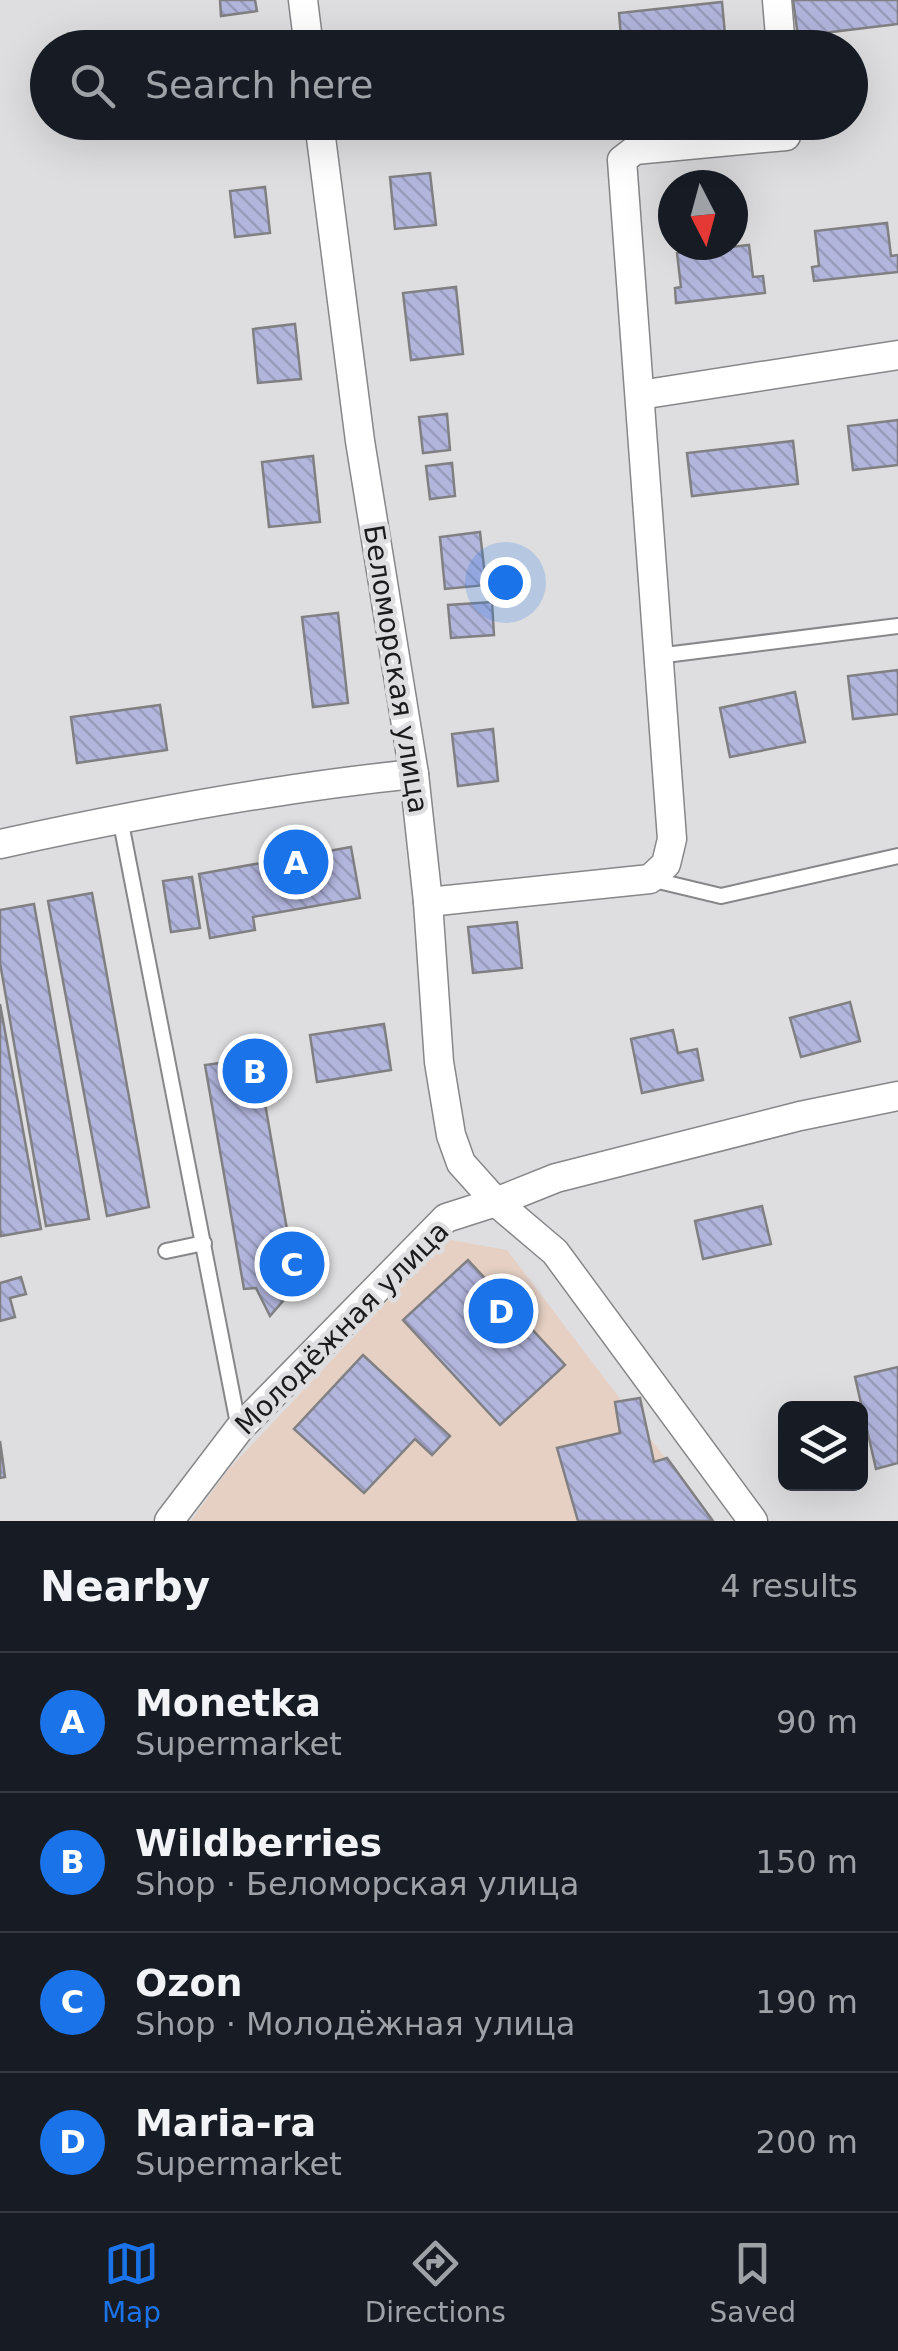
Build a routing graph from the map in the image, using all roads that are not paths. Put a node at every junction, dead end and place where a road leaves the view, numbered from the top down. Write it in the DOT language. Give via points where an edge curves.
graph roads {
  1 [pos="302,0"];
  2 [pos="777,0"];
  3 [pos="306,30"];
  4 [pos="780,30"];
  5 [pos="320,140"];
  6 [pos="743,140"];
  7 [pos="898,355"];
  8 [pos="640,395"];
  9 [pos="898,626"];
  10 [pos="657,656"];
  11 [pos="414,774"];
  12 [pos="120,818"];
  13 [pos="0,844"];
  14 [pos="898,856"];
  15 [pos="650,879"];
  16 [pos="428,902"];
  17 [pos="898,1096"];
  18 [pos="496,1202"];
  19 [pos="204,1243"];
  20 [pos="166,1251"];
  21 [pos="239,1429"];
  22 [pos="169,1521"];
  23 [pos="753,1521"];
  1 -- 3 [label="street"];
  2 -- 4 [label="street"];
  5 -- 11 [label="street, Беломорская улица"];
  6 -- 8 [label="street" via="635,150 622,160"];
  7 -- 8 [label="street"];
  8 -- 10 [label="street"];
  9 -- 10 [label="lane"];
  10 -- 15 [label="street" via="672,839 666,864"];
  11 -- 12 [label="street"];
  11 -- 16 [label="street, Беломорская улица"];
  12 -- 13 [label="street"];
  12 -- 19 [label="lane"];
  14 -- 15 [label="lane" via="720,896"];
  15 -- 16 [label="street"];
  16 -- 18 [label="street, Беломорская улица" via="451,1135 462,1163"];
  17 -- 18 [label="street, Молодёжная улица" via="556,1178"];
  18 -- 21 [label="street, Молодёжная улица" via="446,1218"];
  18 -- 23 [label="street, Беломорская улица" via="555,1252"];
  19 -- 20 [label="lane"];
  19 -- 21 [label="lane"];
  21 -- 22 [label="street, Молодёжная улица"];
}
